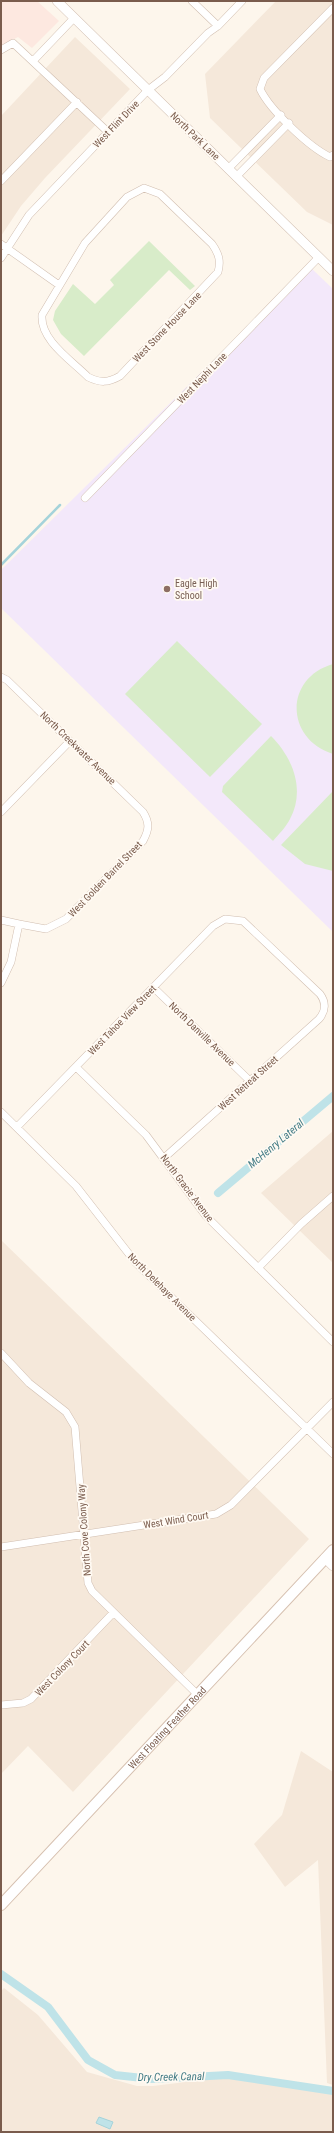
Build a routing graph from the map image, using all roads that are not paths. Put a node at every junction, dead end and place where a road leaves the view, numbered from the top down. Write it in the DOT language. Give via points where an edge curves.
graph roads {
  1 [pos="57,1"];
  2 [pos="192,1"];
  3 [pos="242,1"];
  4 [pos="333,8"];
  5 [pos="74,18"];
  6 [pos="218,26"];
  7 [pos="1,50"];
  8 [pos="34,60"];
  9 [pos="148,90"];
  10 [pos="77,102"];
  11 [pos="280,115"];
  12 [pos="289,123"];
  13 [pos="108,132"];
  14 [pos="331,156"];
  15 [pos="228,169"];
  16 [pos="236,177"];
  17 [pos="1,181"];
  18 [pos="4,247"];
  19 [pos="319,257"];
  20 [pos="1,258"];
  21 [pos="333,271"];
  22 [pos="59,285"];
  23 [pos="85,498"];
  24 [pos="1,677"];
  25 [pos="70,741"];
  26 [pos="1,812"];
  27 [pos="149,824"];
  28 [pos="1,920"];
  29 [pos="19,924"];
  30 [pos="1,983"];
  31 [pos="154,987"];
  32 [pos="325,1005"];
  33 [pos="76,1067"];
  34 [pos="250,1081"];
  35 [pos="1,1112"];
  36 [pos="17,1127"];
  37 [pos="164,1158"];
  38 [pos="333,1196"];
  39 [pos="258,1268"];
  40 [pos="333,1342"];
  41 [pos="1,1353"];
  42 [pos="333,1402"];
  43 [pos="307,1428"];
  44 [pos="333,1454"];
  45 [pos="84,1534"];
  46 [pos="1,1547"];
  47 [pos="333,1550"];
  48 [pos="325,1558"];
  49 [pos="333,1566"];
  50 [pos="113,1613"];
  51 [pos="197,1694"];
  52 [pos="1,1705"];
  53 [pos="1,1905"];
  1 -- 5 [label="street, North Park Lane"];
  2 -- 6 [label="street"];
  3 -- 6 [label="street, West Flint Drive"];
  4 -- 11 [label="street" via="264,78 260,89 265,100"];
  5 -- 8 [label="street"];
  5 -- 9 [label="street, North Park Lane"];
  6 -- 9 [label="street, West Flint Drive" via="208,32 165,77"];
  7 -- 8 [label="street" via="13,42"];
  8 -- 10 [label="street"];
  9 -- 13 [label="street, West Flint Drive"];
  9 -- 15 [label="street, North Park Lane"];
  10 -- 13 [label="street"];
  10 -- 17 [label="street"];
  11 -- 12 [label="street"];
  11 -- 15 [label="street"];
  12 -- 14 [label="street" via="316,150"];
  12 -- 16 [label="street"];
  13 -- 18 [label="street, West Flint Drive" via="29,215"];
  15 -- 16 [label="street, North Park Lane"];
  16 -- 19 [label="street, North Park Lane"];
  18 -- 20 [label="street, West Flint Drive"];
  18 -- 22 [label="street"];
  19 -- 21 [label="street, North Park Lane"];
  19 -- 23 [label="street, West Nephi Lane"];
  22 -- 22 [label="street, West Stone House Lane" via="45,307 41,323 48,338 88,377 104,382 112,381 120,376 212,281 218,272 220,262 218,253 202,234 160,194 144,188 127,197 84,243"];
  24 -- 25 [label="street, North Creekwater Avenue"];
  25 -- 26 [label="street"];
  25 -- 27 [label="street, North Creekwater Avenue" via="143,812"];
  27 -- 29 [label="street, West Golden Barrel Street" via="143,841 66,919 46,929"];
  28 -- 29 [label="street, West Golden Barrel Street"];
  29 -- 30 [label="street" via="11,962"];
  31 -- 32 [label="street, West Tahoe View Street" via="213,926 221,920 230,918 248,925 320,994"];
  31 -- 33 [label="street, West Tahoe View Street"];
  31 -- 34 [label="street, North Danville Avenue"];
  32 -- 34 [label="street, West Retreat Street" via="320,1019"];
  33 -- 36 [label="street, West Tahoe View Street"];
  33 -- 37 [label="street, North Gracie Avenue" via="146,1135"];
  34 -- 37 [label="street, West Retreat Street"];
  35 -- 36 [label="street, North Delehaye Avenue"];
  36 -- 43 [label="street, North Delehaye Avenue" via="76,1186 136,1263"];
  37 -- 39 [label="street, North Gracie Avenue" via="206,1216"];
  38 -- 39 [label="street"];
  39 -- 40 [label="street, North Gracie Avenue"];
  41 -- 45 [label="street, North Cove Colony Way" via="29,1383 66,1412 75,1427"];
  42 -- 43 [label="street, West Wind Court"];
  43 -- 44 [label="street, North Delehaye Avenue"];
  43 -- 45 [label="street, West Wind Court" via="224,1510 216,1514"];
  45 -- 46 [label="street, West Wind Court"];
  45 -- 50 [label="street, North Cove Colony Way" via="88,1583 97,1598"];
  47 -- 48 [label="main road, West Floating Feather Road"];
  48 -- 49 [label="street"];
  48 -- 51 [label="main road, West Floating Feather Road"];
  50 -- 51 [label="street, North Cove Colony Way"];
  50 -- 52 [label="street, West Colony Court" via="32,1699 23,1703"];
  51 -- 53 [label="main road, West Floating Feather Road"];
}
